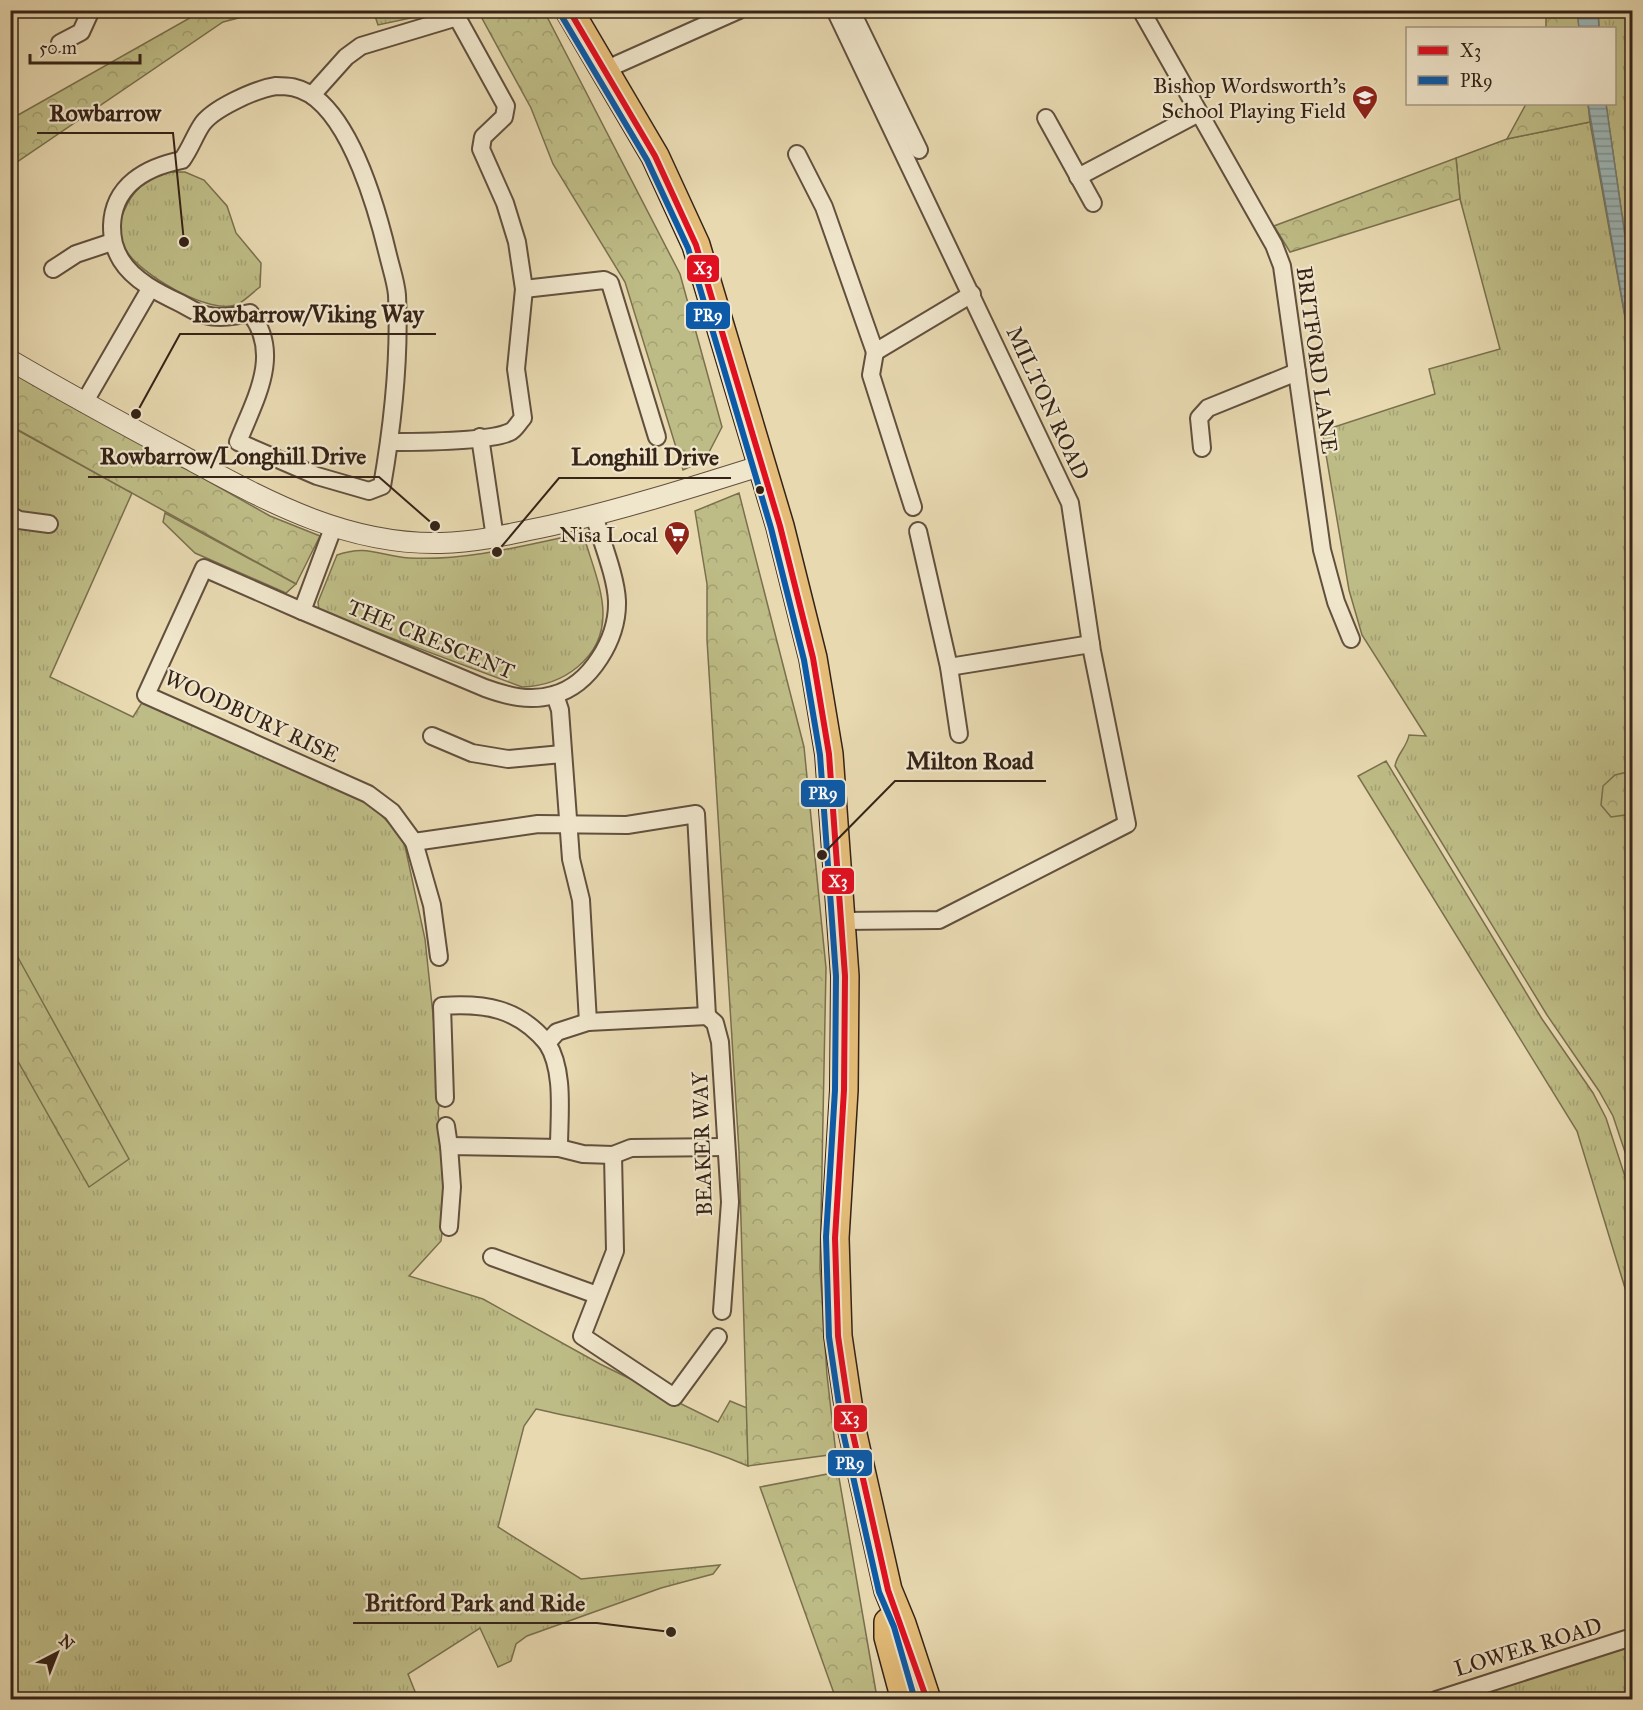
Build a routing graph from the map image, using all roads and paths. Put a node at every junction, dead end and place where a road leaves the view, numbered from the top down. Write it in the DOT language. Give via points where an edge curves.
graph roads {
  1 [pos="91,10"];
  2 [pos="569,10"];
  3 [pos="739,10"];
  4 [pos="835,10"];
  5 [pos="851,10"];
  6 [pos="1141,10"];
  7 [pos="60,44"];
  8 [pos="605,72"];
  9 [pos="312,95"];
  10 [pos="1199,113"];
  11 [pos="1046,118"];
  12 [pos="919,150"];
  13 [pos="797,154"];
  14 [pos="1078,177"];
  15 [pos="1093,203"];
  16 [pos="112,242"];
  17 [pos="53,269"];
  18 [pos="150,289"];
  19 [pos="524,289"];
  20 [pos="972,294"];
  21 [pos="874,351"];
  22 [pos="10,360"];
  23 [pos="1297,372"];
  24 [pos="84,403"];
  25 [pos="480,437"];
  26 [pos="657,437"];
  27 [pos="389,442"];
  28 [pos="1202,448"];
  29 [pos="763,465"];
  30 [pos="913,507"];
  31 [pos="10,515"];
  32 [pos="594,515"];
  33 [pos="49,524"];
  34 [pos="333,528"];
  35 [pos="918,531"];
  36 [pos="495,538"];
  37 [pos="204,568"];
  38 [pos="302,611"];
  39 [pos="1351,639"];
  40 [pos="1091,644"];
  41 [pos="950,667"];
  42 [pos="555,695"];
  43 [pos="959,734"];
  44 [pos="432,736"];
  45 [pos="562,754"];
  46 [pos="567,824"];
  47 [pos="414,842"];
  48 [pos="842,921"];
  49 [pos="440,957"];
  50 [pos="707,1016"];
  51 [pos="588,1022"];
  52 [pos="547,1043"];
  53 [pos="445,1098"];
  54 [pos="447,1126"];
  55 [pos="449,1146"];
  56 [pos="726,1147"];
  57 [pos="560,1148"];
  58 [pos="613,1155"];
  59 [pos="449,1227"];
  60 [pos="492,1257"];
  61 [pos="597,1295"];
  62 [pos="722,1311"];
  63 [pos="718,1337"];
  64 [pos="888,1590"];
  65 [pos="1632,1638"];
  66 [pos="905,1700"];
  67 [pos="927,1700"];
  68 [pos="1436,1700"];
  1 -- 7 [label="street" via="81,32"];
  2 -- 8 [label="highway"];
  3 -- 8 [label="street"];
  4 -- 20 [label="street, MILTON ROAD"];
  5 -- 12 [label="street"];
  6 -- 10 [label="street, BRITFORD LANE"];
  8 -- 29 [label="highway" via="655,156 696,245"];
  9 -- 16 [label="street" via="297,87 255,90 201,124 182,160 141,173 121,192 112,214"];
  9 -- 19 [label="street" via="361,46 458,19 506,106 504,117 483,137 481,150 518,242"];
  9 -- 27 [label="street" via="335,120 375,201 397,292 398,353"];
  10 -- 14 [label="street"];
  10 -- 23 [label="street, BRITFORD LANE" via="1282,266"];
  11 -- 14 [label="street"];
  13 -- 21 [label="street" via="824,207"];
  14 -- 15 [label="street"];
  16 -- 17 [label="street" via="76,254"];
  16 -- 18 [label="street" via="122,262"];
  18 -- 24 [label="street"];
  18 -- 27 [label="street" via="204,315 225,318 250,314 260,325 266,346 266,371 238,442 317,476 369,491 382,486"];
  19 -- 25 [label="street" via="516,369 523,418 511,432"];
  19 -- 26 [label="street" via="604,280 610,284"];
  20 -- 21 [label="street"];
  20 -- 40 [label="street, MILTON ROAD" via="1070,503"];
  21 -- 30 [label="street" via="871,375"];
  22 -- 24 [label="street"];
  23 -- 28 [label="street" via="1208,408 1199,418"];
  23 -- 39 [label="street, BRITFORD LANE" via="1322,550"];
  24 -- 34 [label="street" via="275,505"];
  25 -- 27 [label="street"];
  25 -- 36 [label="street"];
  29 -- 32 [label="street"];
  29 -- 48 [label="highway" via="801,606 822,705"];
  31 -- 33 [label="street"];
  32 -- 36 [label="street"];
  32 -- 42 [label="street, THE CRESCENT" via="617,598 614,625 607,645 590,669"];
  34 -- 36 [label="street" via="411,542"];
  34 -- 38 [label="street"];
  35 -- 41 [label="street"];
  37 -- 38 [label="street, THE CRESCENT"];
  37 -- 47 [label="street, WOODBURY RISE" via="146,695 368,794 392,812"];
  38 -- 42 [label="street, THE CRESCENT" via="493,691 525,698"];
  40 -- 41 [label="street"];
  40 -- 48 [label="street, MILTON ROAD" via="1127,824 939,920"];
  41 -- 43 [label="street"];
  42 -- 45 [label="street" via="560,710"];
  44 -- 45 [label="street" via="472,753 508,759"];
  45 -- 46 [label="street"];
  46 -- 47 [label="street" via="538,824"];
  46 -- 50 [label="street" via="627,825 696,814"];
  46 -- 51 [label="street" via="582,900"];
  47 -- 49 [label="street, WOODBURY RISE" via="432,905"];
  48 -- 64 [label="highway" via="846,1043 836,1305 850,1421"];
  50 -- 51 [label="street"];
  50 -- 56 [label="street, BEAKER WAY" via="715,1023 720,1042"];
  51 -- 52 [label="street" via="557,1032"];
  52 -- 53 [label="street" via="528,1023 503,1009 444,1003"];
  52 -- 57 [label="street" via="555,1054 557,1070"];
  54 -- 55 [label="street"];
  55 -- 57 [label="street"];
  55 -- 59 [label="street"];
  56 -- 58 [label="street" via="631,1148"];
  56 -- 62 [label="street, BEAKER WAY" via="730,1202"];
  57 -- 58 [label="street"];
  58 -- 61 [label="street" via="615,1251"];
  60 -- 61 [label="street"];
  61 -- 63 [label="street" via="582,1336 674,1397"];
  64 -- 66 [label="highway" via="888,1637"];
  64 -- 67 [label="highway"];
  65 -- 68 [label="street, LOWER ROAD"];
}
